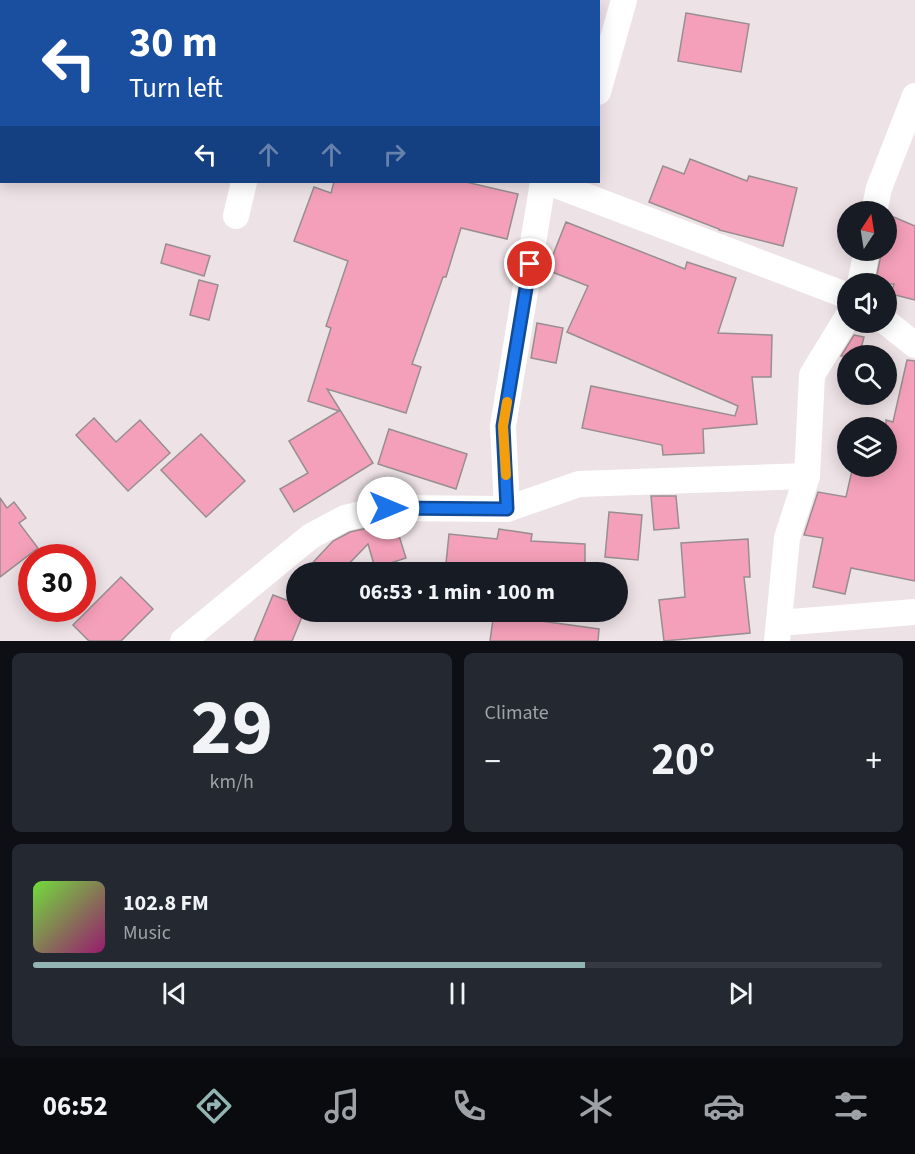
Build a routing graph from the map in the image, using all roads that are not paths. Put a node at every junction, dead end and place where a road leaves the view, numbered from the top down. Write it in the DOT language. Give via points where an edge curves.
graph roads {
  1 [pos="624,0"];
  2 [pos="600,85"];
  3 [pos="915,96"];
  4 [pos="244,183"];
  5 [pos="555,183"];
  6 [pos="876,201"];
  7 [pos="236,216"];
  8 [pos="837,292"];
  9 [pos="897,331"];
  10 [pos="838,333"];
  11 [pos="915,345"];
  12 [pos="807,476"];
  13 [pos="507,509"];
  14 [pos="915,612"];
  15 [pos="778,632"];
  16 [pos="183,641"];
  1 -- 2 [label="street"];
  3 -- 6 [label="street"];
  4 -- 7 [label="street"];
  5 -- 8 [label="street"];
  5 -- 13 [label="street" via="503,426"];
  9 -- 11 [label="street"];
  10 -- 12 [label="street" via="812,375"];
  12 -- 13 [label="street" via="579,484"];
  12 -- 15 [label="street" via="787,538"];
  13 -- 16 [label="street" via="388,508 345,518 310,536"];
  14 -- 15 [label="street"];
}
